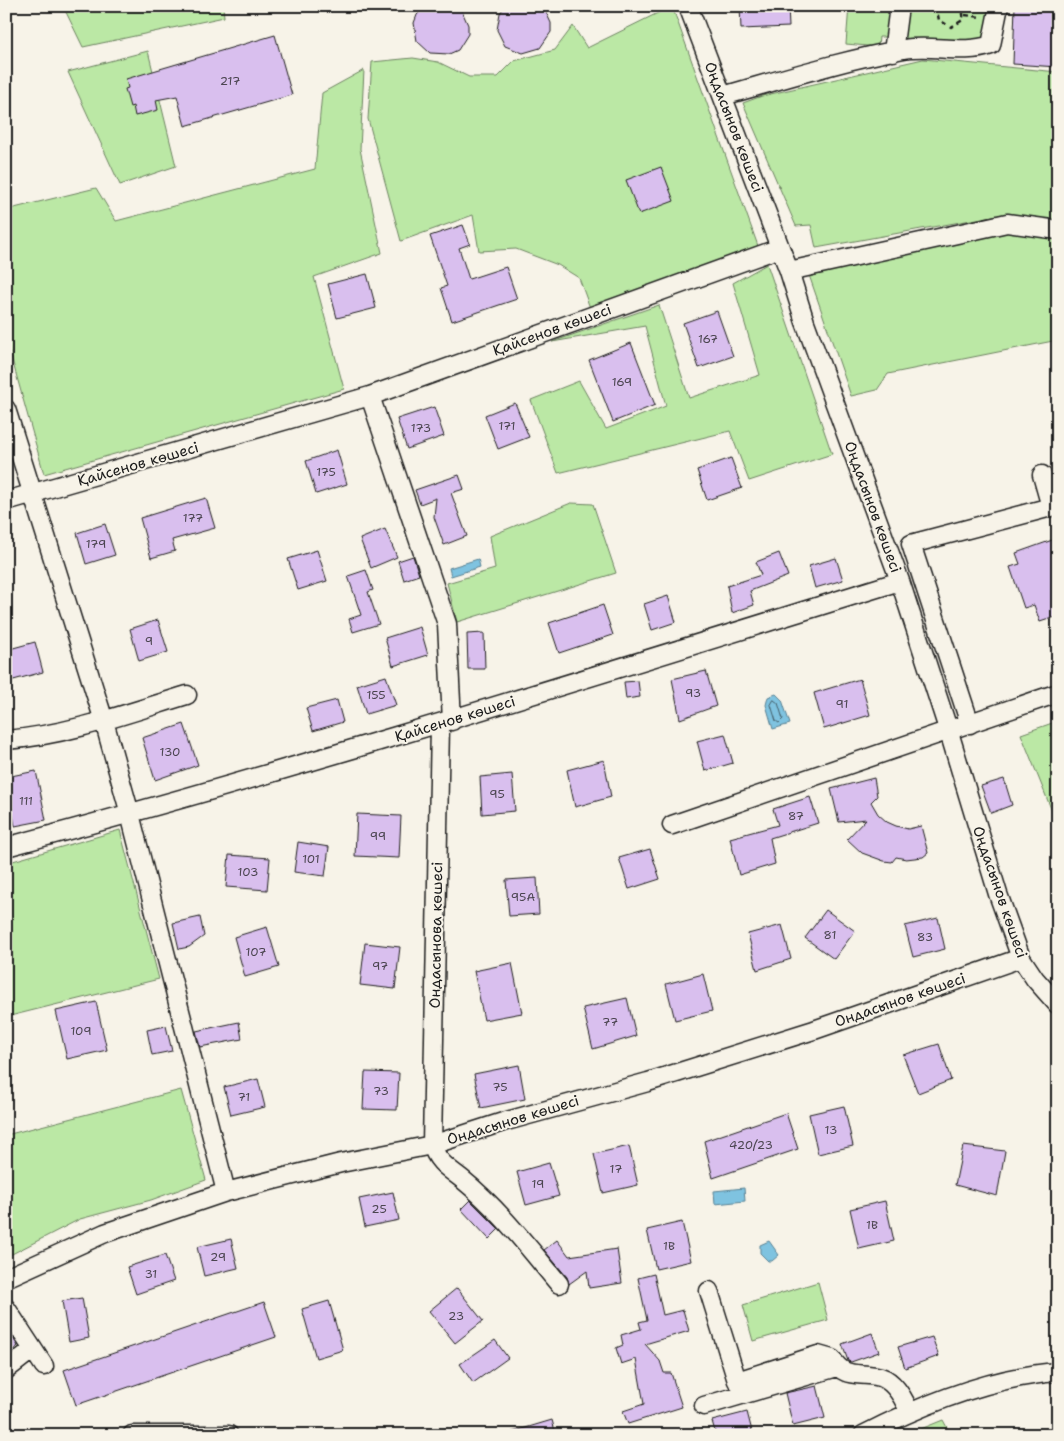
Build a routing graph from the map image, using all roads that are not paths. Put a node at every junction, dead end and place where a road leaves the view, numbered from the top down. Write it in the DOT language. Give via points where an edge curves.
graph roads {
  1 [pos="688,6"];
  2 [pos="999,6"];
  3 [pos="904,7"];
  4 [pos="893,52"];
  5 [pos="723,96"];
  6 [pos="1058,230"];
  7 [pos="780,248"];
  8 [pos="789,271"];
  9 [pos="370,396"];
  10 [pos="6,409"];
  11 [pos="1042,475"];
  12 [pos="33,495"];
  13 [pos="6,501"];
  14 [pos="900,581"];
  15 [pos="1058,693"];
  16 [pos="187,695"];
  17 [pos="104,721"];
  18 [pos="446,723"];
  19 [pos="970,724"];
  20 [pos="949,732"];
  21 [pos="6,740"];
  22 [pos="130,814"];
  23 [pos="672,825"];
  24 [pos="6,847"];
  25 [pos="1021,958"];
  26 [pos="1058,1005"];
  27 [pos="432,1145"];
  28 [pos="226,1192"];
  29 [pos="6,1278"];
  30 [pos="559,1284"];
  31 [pos="710,1291"];
  32 [pos="6,1308"];
  33 [pos="33,1349"];
  34 [pos="834,1363"];
  35 [pos="44,1366"];
  36 [pos="6,1370"];
  37 [pos="1058,1372"];
  38 [pos="704,1406"];
  39 [pos="909,1411"];
  40 [pos="229,1434"];
  41 [pos="132,1435"];
  42 [pos="863,1435"];
  1 -- 5 [label="street, Оңдасынов көшесі"];
  2 -- 4 [label="street" via="991,45 978,50 906,48"];
  3 -- 4 [label="street"];
  4 -- 5 [label="street" via="821,68"];
  5 -- 7 [label="street, Оңдасынов көшесі"];
  6 -- 8 [label="street" via="1007,223"];
  7 -- 8 [label="street, Оңдасынов көшесі"];
  7 -- 9 [label="street, Қайсенов көшесі"];
  8 -- 14 [label="street, Оңдасынов көшесі"];
  9 -- 12 [label="street, Қайсенов көшесі"];
  9 -- 18 [label="street, Ондасынова көшесі" via="447,624"];
  10 -- 12 [label="street"];
  11 -- 19 [label="street" via="1051,507 911,544"];
  12 -- 13 [label="street, Қайсенов көшесі"];
  12 -- 17 [label="street"];
  14 -- 18 [label="street, Қайсенов көшесі"];
  14 -- 20 [label="street, Оңдасынов көшесі"];
  15 -- 19 [label="street"];
  16 -- 17 [label="street"];
  17 -- 21 [label="street" via="33,738"];
  17 -- 22 [label="street"];
  18 -- 22 [label="street, Қайсенов көшесі"];
  18 -- 27 [label="street, Ондасынова көшесі"];
  19 -- 20 [label="street"];
  20 -- 23 [label="street"];
  20 -- 25 [label="street, Оңдасынов көшесі"];
  22 -- 24 [label="street, Қайсенов көшесі"];
  22 -- 28 [label="street"];
  25 -- 26 [label="street, Оңдасынов көшесі" via="1035,980"];
  25 -- 27 [label="street, Ондасынов көшесі" via="814,1030"];
  27 -- 28 [label="street, Ондасынов көшесі" via="341,1163"];
  27 -- 30 [label="street" via="436,1158 503,1216"];
  28 -- 29 [label="street, Ондасынов көшесі" via="105,1233"];
  31 -- 34 [label="street" via="737,1381 818,1355"];
  32 -- 33 [label="street"];
  33 -- 35 [label="street"];
  33 -- 36 [label="street"];
  34 -- 38 [label="street"];
  34 -- 39 [label="street" via="852,1376 877,1376 889,1382 902,1395"];
  37 -- 39 [label="street" via="1030,1374"];
  39 -- 42 [label="street"];
  40 -- 41 [label="street"];
}
